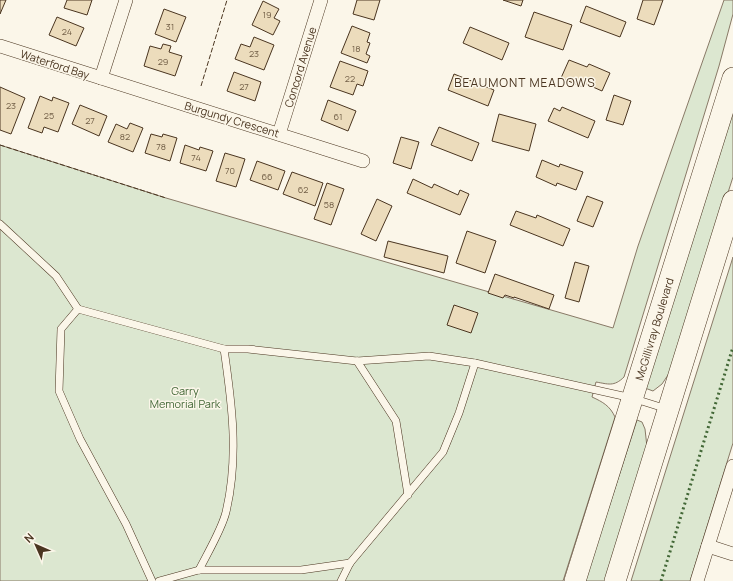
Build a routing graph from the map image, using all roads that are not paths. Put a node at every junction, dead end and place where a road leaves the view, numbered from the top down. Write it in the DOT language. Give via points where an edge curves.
graph roads {
  1 [pos="126,0"];
  2 [pos="321,0"];
  3 [pos="0,46"];
  4 [pos="101,78"];
  5 [pos="733,78"];
  6 [pos="279,134"];
  7 [pos="363,161"];
  8 [pos="733,201"];
  9 [pos="0,224"];
  10 [pos="78,309"];
  11 [pos="224,349"];
  12 [pos="357,361"];
  13 [pos="475,363"];
  14 [pos="632,398"];
  15 [pos="668,410"];
  16 [pos="733,466"];
  17 [pos="408,495"];
  18 [pos="708,546"];
  19 [pos="733,554"];
  20 [pos="350,562"];
  21 [pos="199,570"];
  22 [pos="152,581"];
  23 [pos="159,581"];
  24 [pos="341,581"];
  25 [pos="575,581"];
  26 [pos="615,581"];
  27 [pos="697,581"];
  1 -- 4 [label="street, Waterford Bay"];
  2 -- 6 [label="street, Concord Avenue"];
  3 -- 4 [label="street, Waterford Bay"];
  4 -- 6 [label="street, Burgundy Crescent"];
  5 -- 14 [label="main road, McGillivray Boulevard"];
  6 -- 7 [label="street, Burgundy Crescent"];
  8 -- 15 [label="main road"];
  9 -- 10 [label="lane" via="56,276"];
  10 -- 11 [label="lane"];
  10 -- 22 [label="lane" via="61,329 59,391 80,439 126,524"];
  11 -- 12 [label="lane" via="248,349"];
  11 -- 21 [label="lane" via="233,414 234,458 226,513"];
  12 -- 13 [label="lane" via="428,356"];
  12 -- 17 [label="lane" via="396,421"];
  13 -- 14 [label="lane"];
  13 -- 17 [label="lane" via="443,452"];
  14 -- 15 [label="lane"];
  14 -- 25 [label="main road, McGillivray Boulevard"];
  15 -- 26 [label="main road"];
  16 -- 18 [label="street"];
  17 -- 20 [label="lane"];
  18 -- 19 [label="street"];
  18 -- 27 [label="street"];
  20 -- 21 [label="lane" via="301,570"];
  20 -- 24 [label="lane"];
  21 -- 23 [label="lane"];
}
